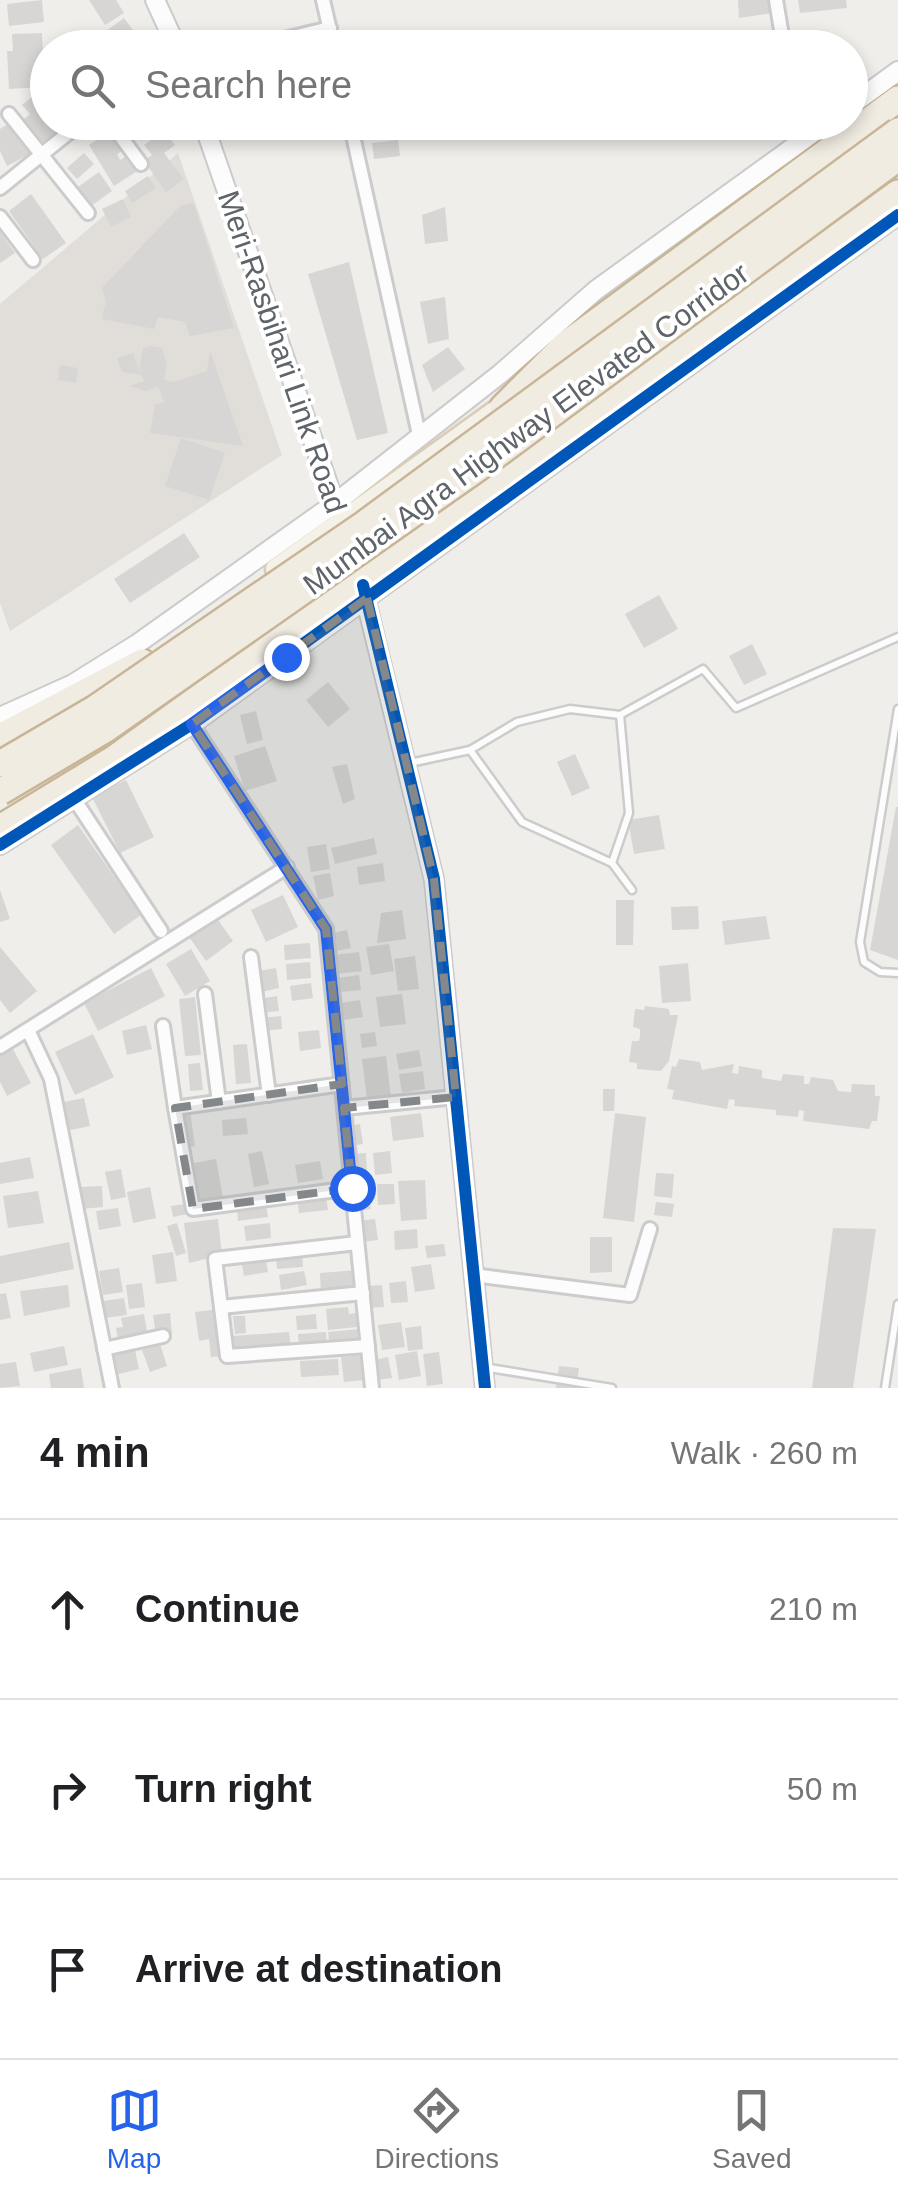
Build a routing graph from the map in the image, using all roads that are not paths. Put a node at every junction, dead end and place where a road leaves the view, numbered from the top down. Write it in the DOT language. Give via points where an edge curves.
graph roads {
  1 [pos="155,0"];
  2 [pos="323,0"];
  3 [pos="776,0"];
  4 [pos="330,28"];
  5 [pos="169,30"];
  6 [pos="322,30"];
  7 [pos="781,30"];
  8 [pos="898,71"];
  9 [pos="868,93"];
  10 [pos="898,99"];
  11 [pos="10,114"];
  12 [pos="898,114"];
  13 [pos="868,121"];
  14 [pos="898,132"];
  15 [pos="868,136"];
  16 [pos="30,139"];
  17 [pos="31,140"];
  18 [pos="60,140"];
  19 [pos="124,140"];
  20 [pos="210,140"];
  21 [pos="354,140"];
  22 [pos="799,140"];
  23 [pos="804,140"];
  24 [pos="842,140"];
  25 [pos="863,140"];
  26 [pos="800,143"];
  27 [pos="42,154"];
  28 [pos="898,158"];
  29 [pos="142,164"];
  30 [pos="898,172"];
  31 [pos="0,188"];
  32 [pos="898,193"];
  33 [pos="88,213"];
  34 [pos="898,214"];
  35 [pos="0,217"];
  36 [pos="33,260"];
  37 [pos="503,406"];
  38 [pos="420,439"];
  39 [pos="338,514"];
  40 [pos="362,582"];
  41 [pos="898,636"];
  42 [pos="142,662"];
  43 [pos="898,709"];
  44 [pos="620,714"];
  45 [pos="0,717"];
  46 [pos="192,724"];
  47 [pos="0,737"];
  48 [pos="470,750"];
  49 [pos="0,754"];
  50 [pos="0,764"];
  51 [pos="406,764"];
  52 [pos="0,792"];
  53 [pos="75,800"];
  54 [pos="0,805"];
  55 [pos="0,828"];
  56 [pos="0,845"];
  57 [pos="612,863"];
  58 [pos="287,867"];
  59 [pos="632,890"];
  60 [pos="161,931"];
  61 [pos="251,957"];
  62 [pos="898,973"];
  63 [pos="205,994"];
  64 [pos="163,1026"];
  65 [pos="28,1030"];
  66 [pos="0,1047"];
  67 [pos="342,1084"];
  68 [pos="268,1095"];
  69 [pos="456,1097"];
  70 [pos="219,1102"];
  71 [pos="176,1108"];
  72 [pos="344,1108"];
  73 [pos="352,1188"];
  74 [pos="650,1229"];
  75 [pos="357,1243"];
  76 [pos="473,1274"];
  77 [pos="362,1293"];
  78 [pos="898,1304"];
  79 [pos="221,1307"];
  80 [pos="163,1336"];
  81 [pos="368,1346"];
  82 [pos="104,1349"];
  83 [pos="482,1367"];
  84 [pos="112,1388"];
  85 [pos="372,1388"];
  86 [pos="488,1388"];
  87 [pos="612,1388"];
  88 [pos="885,1388"];
  1 -- 5 [label="street"];
  2 -- 4 [label="street"];
  3 -- 7 [label="street"];
  4 -- 6 [label="street"];
  8 -- 9 [label="street"];
  10 -- 13 [label="highway"];
  11 -- 16 [label="street"];
  12 -- 15 [label="main road"];
  14 -- 50 [label="highway, Mumbai Agra Highway Elevated Corridor, bridge" via="364,524 94,709"];
  17 -- 27 [label="street"];
  18 -- 27 [label="street"];
  19 -- 29 [label="street"];
  20 -- 39 [label="street, Meri-Rasbihari Link Road"];
  21 -- 38 [label="street"];
  22 -- 26 [label="street"];
  23 -- 26 [label="street"];
  24 -- 37 [label="highway" via="565,345"];
  25 -- 37 [label="main road"];
  26 -- 38 [label="street" via="596,290"];
  27 -- 31 [label="street"];
  27 -- 33 [label="street"];
  28 -- 52 [label="highway, Mumbai Agra Highway Elevated Corridor, bridge" via="491,459 106,729"];
  30 -- 40 [label="main road"];
  32 -- 40 [label="highway"];
  34 -- 40 [label="street"];
  35 -- 36 [label="street"];
  37 -- 39 [label="main road"];
  38 -- 39 [label="street"];
  39 -- 40 [label="street, Meri-Rasbihari Link Road"];
  39 -- 42 [label="main road"];
  39 -- 45 [label="street" via="73,684"];
  40 -- 46 [label="street"];
  40 -- 51 [label="street, Meri-Rasbihari Link Road"];
  40 -- 54 [label="main road"];
  40 -- 55 [label="highway" via="114,758"];
  41 -- 44 [label="lane" via="736,708 703,668"];
  42 -- 47 [label="highway"];
  42 -- 49 [label="main road"];
  43 -- 62 [label="lane" via="860,942 864,962"];
  44 -- 48 [label="lane" via="570,708 517,722"];
  44 -- 57 [label="lane" via="629,814"];
  46 -- 53 [label="street"];
  46 -- 58 [label="street"];
  48 -- 51 [label="lane"];
  48 -- 57 [label="lane" via="522,822"];
  51 -- 69 [label="street, Meri-Rasbihari Link Road" via="434,879"];
  53 -- 56 [label="street"];
  53 -- 60 [label="street"];
  57 -- 59 [label="lane"];
  58 -- 65 [label="street"];
  58 -- 67 [label="street" via="326,929"];
  61 -- 68 [label="street"];
  63 -- 70 [label="street"];
  64 -- 71 [label="street"];
  65 -- 66 [label="street"];
  65 -- 82 [label="street" via="51,1079"];
  67 -- 68 [label="street"];
  67 -- 72 [label="street"];
  68 -- 70 [label="street"];
  69 -- 72 [label="street"];
  69 -- 76 [label="street, Meri-Rasbihari Link Road"];
  70 -- 71 [label="street"];
  71 -- 73 [label="street" via="193,1209"];
  72 -- 73 [label="street"];
  73 -- 75 [label="street"];
  74 -- 76 [label="street" via="630,1295"];
  75 -- 77 [label="street"];
  75 -- 79 [label="street" via="215,1259"];
  76 -- 83 [label="street, Meri-Rasbihari Link Road"];
  77 -- 79 [label="street"];
  77 -- 81 [label="street"];
  78 -- 88 [label="lane"];
  79 -- 81 [label="street" via="227,1356"];
  80 -- 82 [label="street"];
  81 -- 85 [label="street"];
  82 -- 84 [label="street"];
  83 -- 86 [label="street, Meri-Rasbihari Link Road"];
  83 -- 87 [label="lane"];
}
